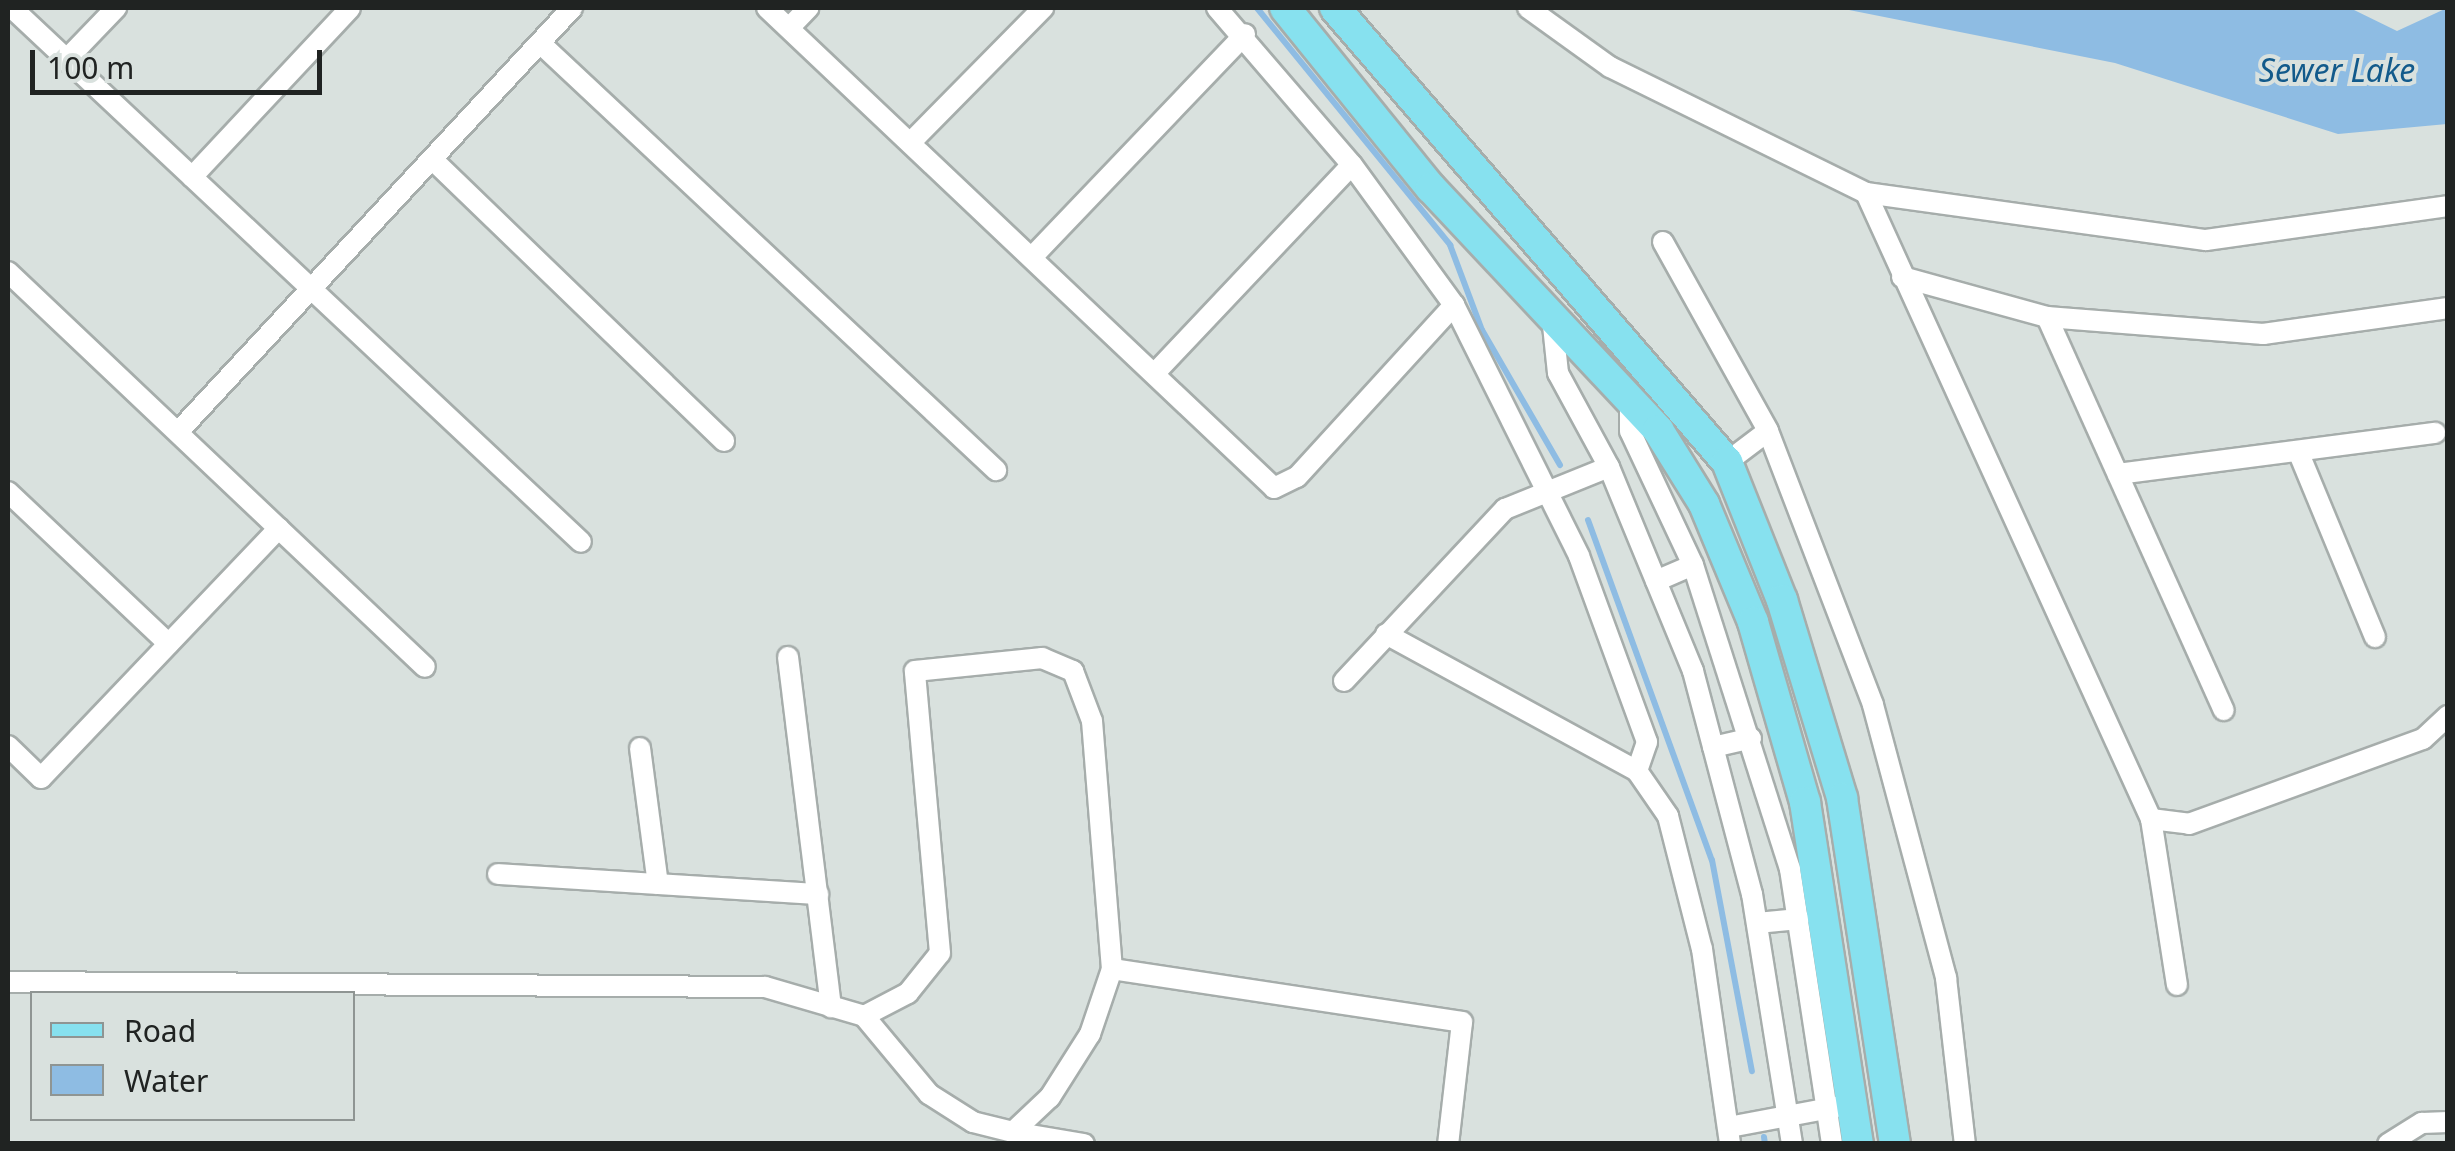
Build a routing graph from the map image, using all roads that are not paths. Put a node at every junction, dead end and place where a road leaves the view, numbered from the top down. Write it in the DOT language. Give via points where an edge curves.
graph roads {
  1 [pos="12,8"];
  2 [pos="116,8"];
  3 [pos="350,8"];
  4 [pos="572,8"];
  5 [pos="767,8"];
  6 [pos="808,8"];
  7 [pos="1043,8"];
  8 [pos="1217,8"];
  9 [pos="1286,8"];
  10 [pos="1335,8"];
  11 [pos="1528,8"];
  12 [pos="789,28"];
  13 [pos="1244,34"];
  14 [pos="540,43"];
  15 [pos="65,62"];
  16 [pos="912,141"];
  17 [pos="432,159"];
  18 [pos="1352,165"];
  19 [pos="192,177"];
  20 [pos="1866,193"];
  21 [pos="2448,206"];
  22 [pos="1663,242"];
  23 [pos="1036,254"];
  24 [pos="8,272"];
  25 [pos="1902,277"];
  26 [pos="312,288"];
  27 [pos="1454,305"];
  28 [pos="2448,308"];
  29 [pos="1552,314"];
  30 [pos="2048,317"];
  31 [pos="1155,373"];
  32 [pos="1630,398"];
  33 [pos="1768,431"];
  34 [pos="178,432"];
  35 [pos="2434,434"];
  36 [pos="724,441"];
  37 [pos="2300,456"];
  38 [pos="1727,462"];
  39 [pos="1609,467"];
  40 [pos="996,470"];
  41 [pos="2118,474"];
  42 [pos="8,492"];
  43 [pos="1551,492"];
  44 [pos="279,528"];
  45 [pos="581,542"];
  46 [pos="1693,564"];
  47 [pos="1656,582"];
  48 [pos="1386,634"];
  49 [pos="2375,637"];
  50 [pos="169,644"];
  51 [pos="788,657"];
  52 [pos="425,667"];
  53 [pos="1344,680"];
  54 [pos="2224,710"];
  55 [pos="2448,716"];
  56 [pos="1752,738"];
  57 [pos="8,746"];
  58 [pos="1713,747"];
  59 [pos="640,748"];
  60 [pos="1637,771"];
  61 [pos="2151,819"];
  62 [pos="498,874"];
  63 [pos="658,884"];
  64 [pos="818,894"];
  65 [pos="1800,919"];
  66 [pos="1758,922"];
  67 [pos="1112,968"];
  68 [pos="8,982"];
  69 [pos="2177,985"];
  70 [pos="832,1007"];
  71 [pos="864,1016"];
  72 [pos="1841,1106"];
  73 [pos="1789,1109"];
  74 [pos="2448,1122"];
  75 [pos="1012,1132"];
  76 [pos="1730,1135"];
  77 [pos="1084,1144"];
  78 [pos="1448,1144"];
  79 [pos="1792,1144"];
  80 [pos="1832,1144"];
  81 [pos="1858,1144"];
  82 [pos="1895,1144"];
  83 [pos="1965,1144"];
  84 [pos="2388,1144"];
  1 -- 15 [label="street"];
  2 -- 15 [label="street"];
  3 -- 19 [label="street"];
  4 -- 14 [label="street"];
  5 -- 12 [label="street"];
  6 -- 12 [label="street"];
  7 -- 16 [label="street"];
  8 -- 13 [label="street"];
  9 -- 29 [label="main road" via="1431,188"];
  10 -- 38 [label="main road"];
  11 -- 20 [label="street" via="1610,67"];
  12 -- 16 [label="street"];
  13 -- 18 [label="street"];
  13 -- 23 [label="street"];
  14 -- 17 [label="street"];
  14 -- 40 [label="street"];
  15 -- 19 [label="street"];
  16 -- 23 [label="street"];
  17 -- 26 [label="street"];
  17 -- 36 [label="street"];
  18 -- 27 [label="street"];
  18 -- 31 [label="street"];
  19 -- 26 [label="street"];
  20 -- 21 [label="street" via="2206,240"];
  20 -- 25 [label="street"];
  22 -- 33 [label="street"];
  23 -- 31 [label="street"];
  24 -- 34 [label="street"];
  25 -- 30 [label="street"];
  25 -- 61 [label="street"];
  26 -- 34 [label="street"];
  26 -- 45 [label="street"];
  27 -- 31 [label="street" via="1297,477 1274,488"];
  27 -- 43 [label="street"];
  28 -- 30 [label="street" via="2263,334"];
  29 -- 32 [label="main road"];
  29 -- 39 [label="street" via="1558,373"];
  30 -- 41 [label="street"];
  32 -- 46 [label="street" via="1630,430"];
  32 -- 72 [label="main road" via="1704,504 1753,622 1805,802"];
  33 -- 38 [label="street"];
  33 -- 83 [label="street" via="1873,705 1946,978"];
  34 -- 44 [label="street"];
  35 -- 37 [label="street"];
  37 -- 41 [label="street"];
  37 -- 49 [label="street"];
  38 -- 82 [label="main road" via="1782,600 1842,798 1874,959"];
  39 -- 43 [label="street"];
  39 -- 47 [label="street"];
  41 -- 54 [label="street"];
  42 -- 50 [label="street"];
  43 -- 48 [label="street" via="1505,508"];
  43 -- 60 [label="street" via="1646,742"];
  44 -- 50 [label="street"];
  44 -- 52 [label="street"];
  46 -- 47 [label="street"];
  46 -- 56 [label="street"];
  47 -- 58 [label="street"];
  48 -- 53 [label="street"];
  48 -- 60 [label="street"];
  50 -- 57 [label="street" via="41,778"];
  51 -- 64 [label="street"];
  55 -- 61 [label="street" via="2424,738 2189,824"];
  56 -- 58 [label="street"];
  56 -- 65 [label="street"];
  58 -- 66 [label="street"];
  59 -- 63 [label="street"];
  60 -- 76 [label="street" via="1673,835"];
  61 -- 69 [label="street"];
  62 -- 63 [label="street"];
  63 -- 64 [label="street"];
  64 -- 70 [label="street"];
  65 -- 66 [label="street"];
  65 -- 72 [label="street"];
  66 -- 73 [label="street"];
  67 -- 71 [label="street" via="1092,721 1074,672 1042,658 916,671 940,953 908,993"];
  67 -- 75 [label="street" via="1090,1034 1050,1097"];
  67 -- 78 [label="street" via="1462,1022"];
  68 -- 70 [label="street" via="765,987"];
  70 -- 71 [label="street"];
  71 -- 75 [label="street" via="929,1094 973,1122"];
  72 -- 73 [label="street"];
  72 -- 80 [label="street"];
  72 -- 81 [label="main road"];
  73 -- 76 [label="street"];
  73 -- 79 [label="street"];
  74 -- 84 [label="street" via="2422,1123"];
  75 -- 77 [label="street"];
}
